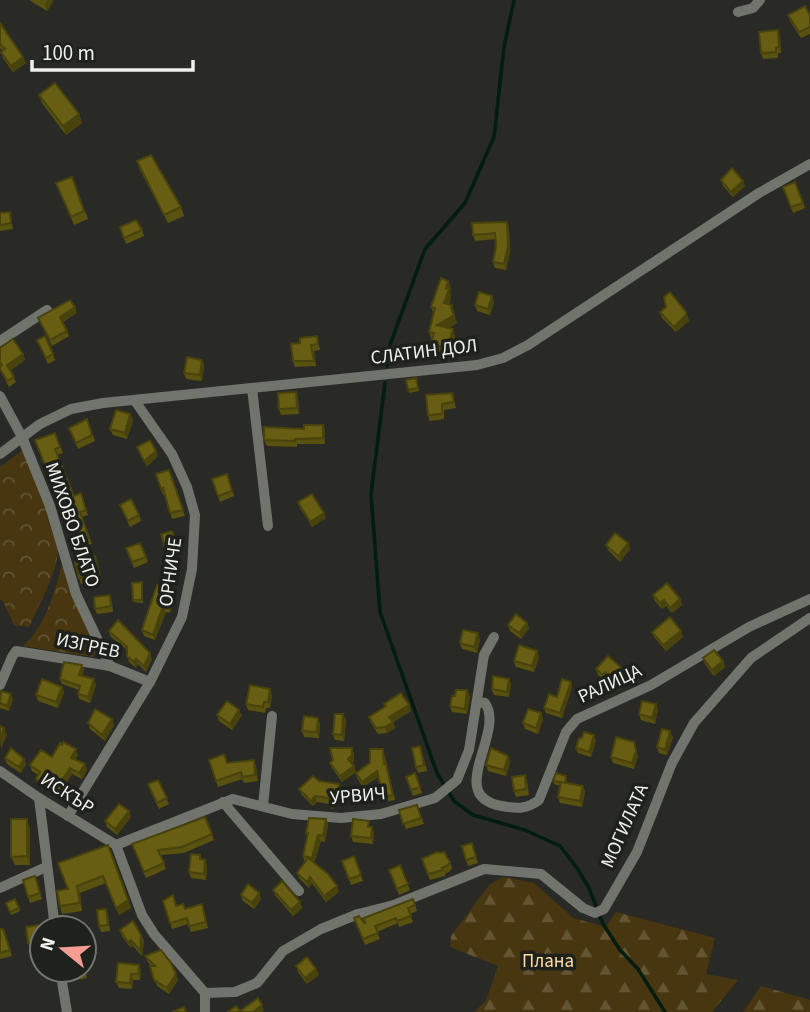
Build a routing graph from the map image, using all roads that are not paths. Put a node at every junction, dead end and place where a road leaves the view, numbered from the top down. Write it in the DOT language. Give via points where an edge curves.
graph roads {
  1 [pos="760,0"];
  2 [pos="738,12"];
  3 [pos="810,164"];
  4 [pos="47,310"];
  5 [pos="0,341"];
  6 [pos="252,388"];
  7 [pos="0,396"];
  8 [pos="135,401"];
  9 [pos="22,437"];
  10 [pos="0,454"];
  11 [pos="268,526"];
  12 [pos="810,599"];
  13 [pos="810,618"];
  14 [pos="494,637"];
  15 [pos="110,666"];
  16 [pos="150,682"];
  17 [pos="0,685"];
  18 [pos="478,702"];
  19 [pos="272,716"];
  20 [pos="0,771"];
  21 [pos="39,798"];
  22 [pos="222,802"];
  23 [pos="263,806"];
  24 [pos="68,816"];
  25 [pos="116,845"];
  26 [pos="46,867"];
  27 [pos="0,888"];
  28 [pos="299,891"];
  29 [pos="53,914"];
  30 [pos="62,984"];
  31 [pos="205,993"];
  32 [pos="67,1012"];
  33 [pos="205,1012"];
  1 -- 2 [label="street" via="753,8"];
  3 -- 6 [label="street, СЛАТИН ДОЛ" via="503,358 477,365"];
  4 -- 5 [label="street"];
  6 -- 8 [label="street, СЛАТИН ДОЛ"];
  6 -- 11 [label="street"];
  7 -- 9 [label="street, МИХОВО БЛАТО"];
  8 -- 9 [label="street, СЛАТИН ДОЛ" via="71,409"];
  8 -- 16 [label="street, ОРНИЧЕ" via="172,454 195,515 192,569 182,617"];
  9 -- 10 [label="street, СЛАТИН ДОЛ"];
  9 -- 15 [label="street, МИХОВО БЛАТО" via="50,506 76,594"];
  12 -- 18 [label="street, РАЛИЦА" via="749,627 651,685 577,719 566,732 539,800 531,806 495,805 479,792 476,778 490,719 489,708"];
  13 -- 31 [label="street, МОГИЛАТА" via="751,659 694,723 672,763 637,852 604,909 595,913 583,908 541,874 484,869 321,929 283,951 257,983 235,992"];
  14 -- 18 [label="street, УРВИЧ" via="484,655"];
  15 -- 16 [label="street, ИЗГРЕВ"];
  15 -- 17 [label="street, ИЗГРЕВ" via="16,651"];
  16 -- 24 [label="street, ОРНИЧЕ"];
  18 -- 23 [label="street, УРВИЧ" via="469,750 457,780 423,802 381,814 341,818"];
  19 -- 23 [label="street"];
  20 -- 21 [label="street, ИСКЪР"];
  21 -- 24 [label="street, ИСКЪР"];
  21 -- 26 [label="street"];
  22 -- 23 [label="street, УРВИЧ" via="241,799"];
  22 -- 25 [label="street, УРВИЧ"];
  22 -- 28 [label="street"];
  24 -- 25 [label="street, ИСКЪР"];
  25 -- 31 [label="street" via="142,915"];
  26 -- 27 [label="street"];
  26 -- 29 [label="street"];
  30 -- 32 [label="street"];
  31 -- 33 [label="street"];
}
